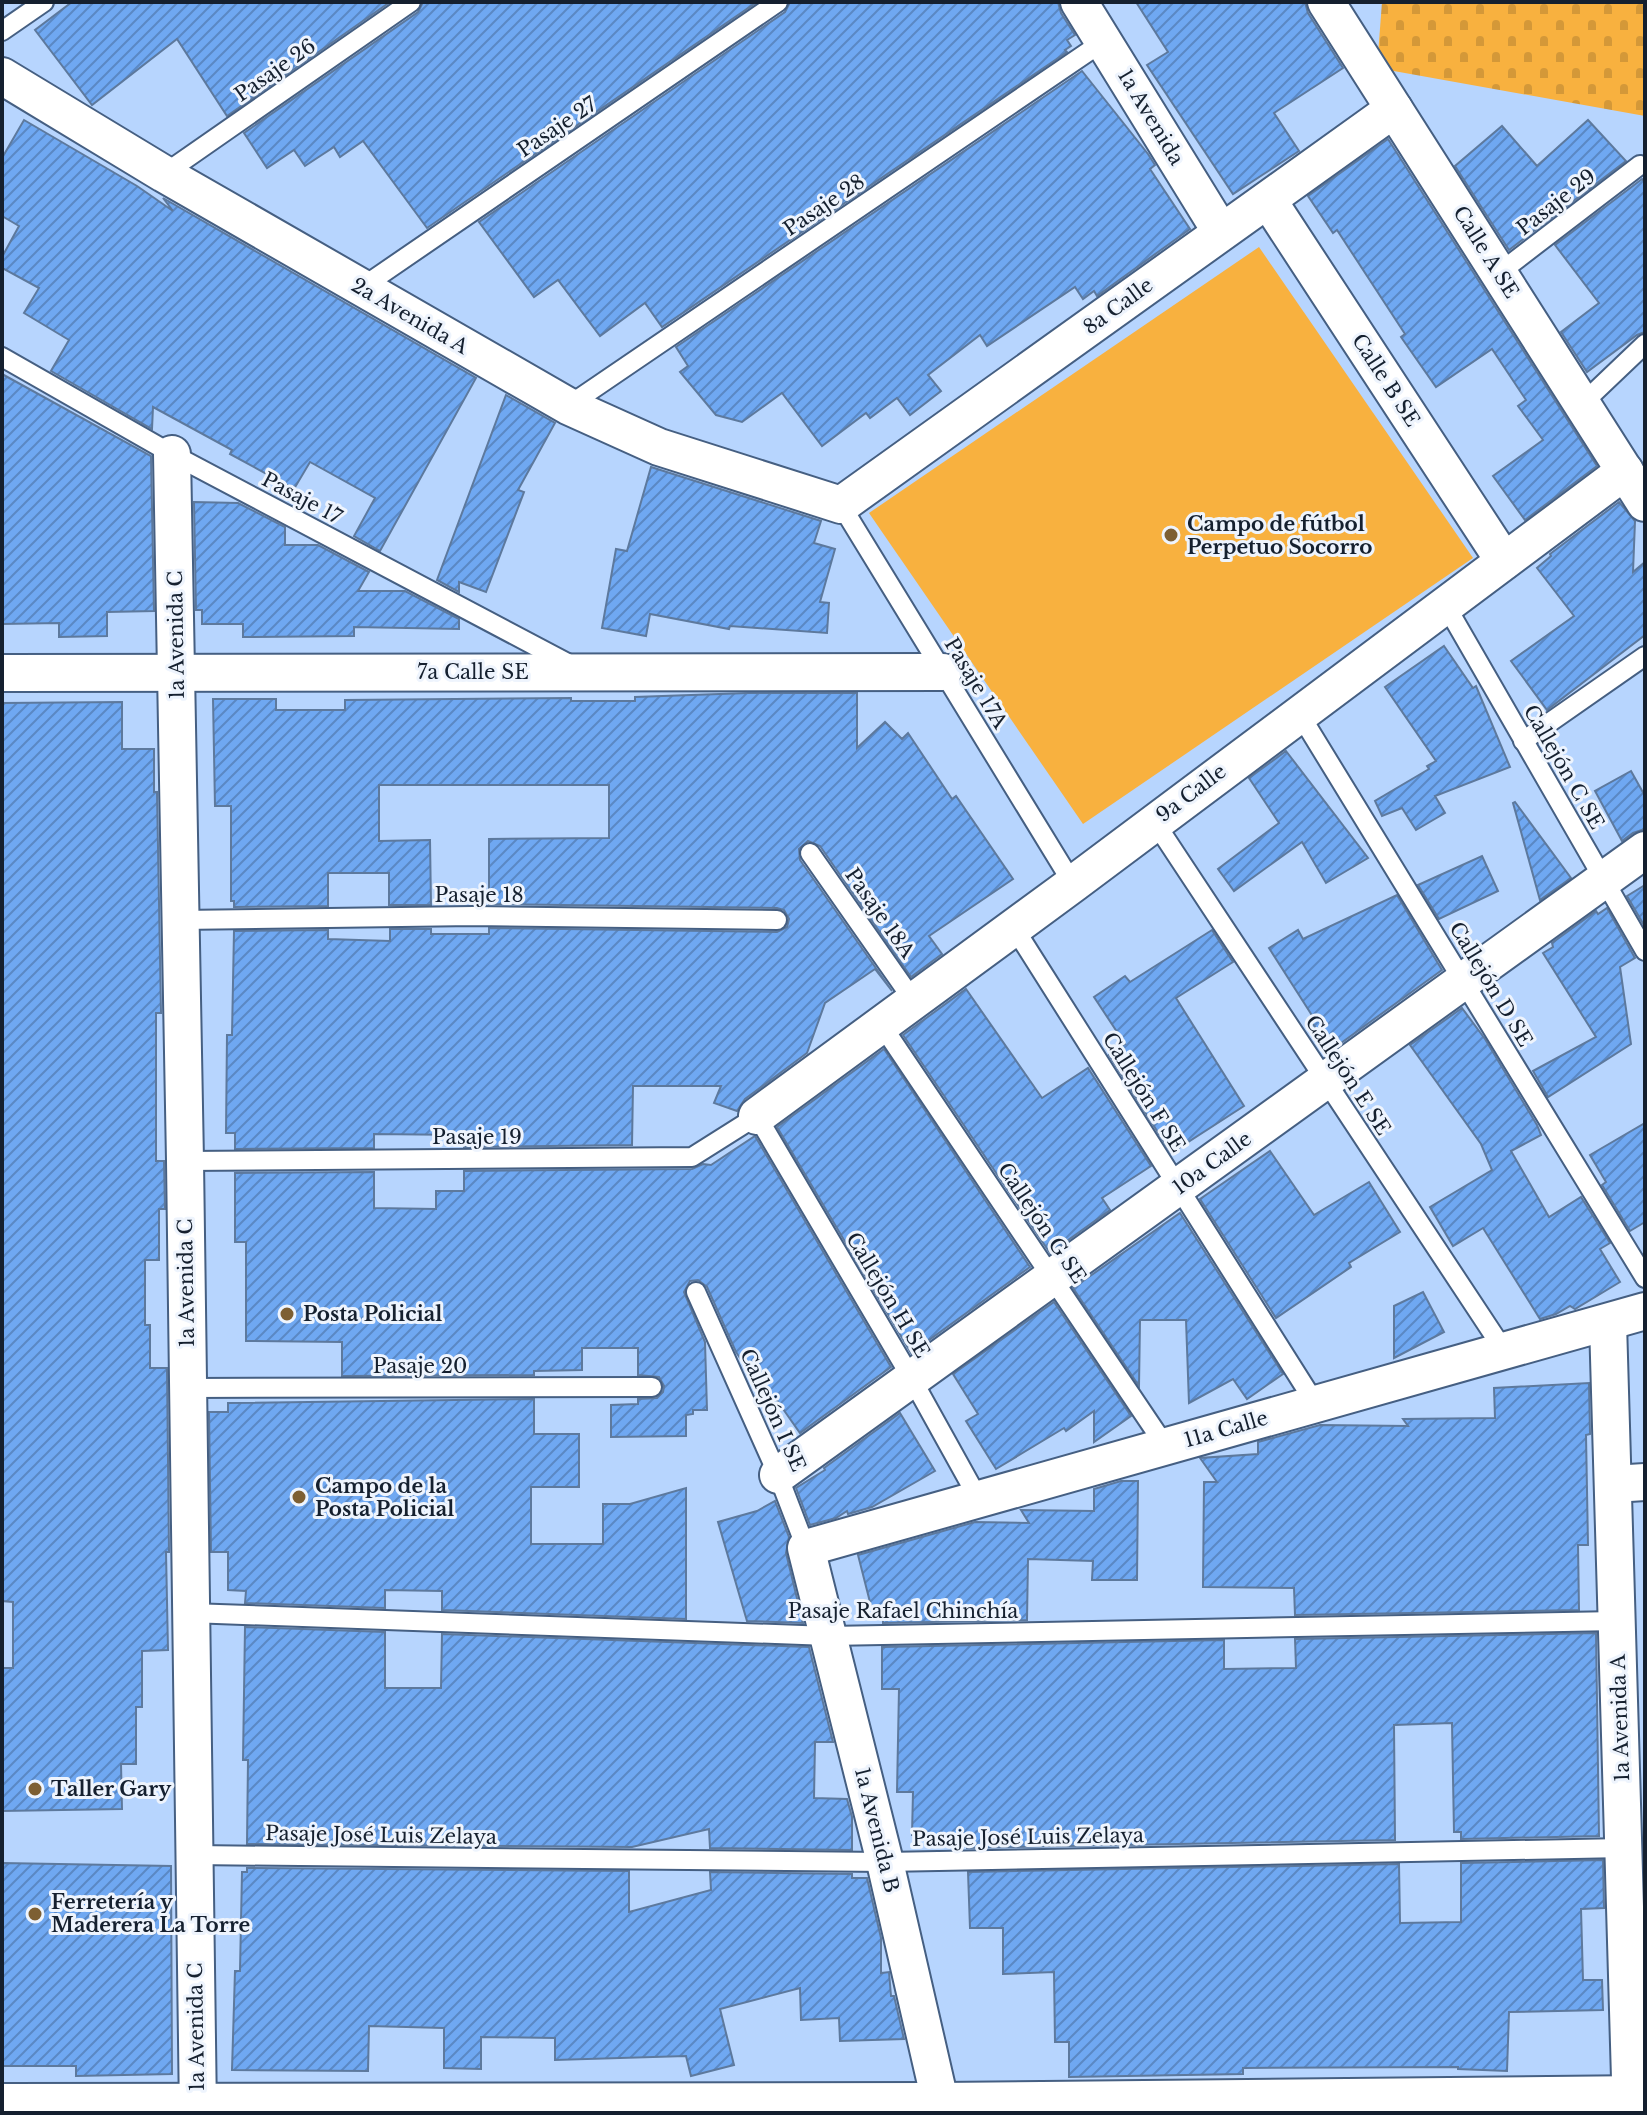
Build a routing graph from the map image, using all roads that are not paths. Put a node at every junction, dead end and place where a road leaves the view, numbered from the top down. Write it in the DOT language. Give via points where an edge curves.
graph roads {
  1 [pos="44,2"];
  2 [pos="411,2"];
  3 [pos="778,2"];
  4 [pos="1079,2"];
  5 [pos="1326,2"];
  6 [pos="2,31"];
  7 [pos="1104,41"];
  8 [pos="2,76"];
  9 [pos="1394,109"];
  10 [pos="1640,165"];
  11 [pos="164,174"];
  12 [pos="1268,200"];
  13 [pos="1221,232"];
  14 [pos="1499,273"];
  15 [pos="361,288"];
  16 [pos="1645,344"];
  17 [pos="2,357"];
  18 [pos="1582,404"];
  19 [pos="568,406"];
  20 [pos="172,454"];
  21 [pos="1625,471"];
  22 [pos="1645,503"];
  23 [pos="841,505"];
  24 [pos="1504,561"];
  25 [pos="1445,604"];
  26 [pos="1645,656"];
  27 [pos="176,672"];
  28 [pos="585,672"];
  29 [pos="943,672"];
  30 [pos="2,673"];
  31 [pos="1299,713"];
  32 [pos="1523,741"];
  33 [pos="1154,821"];
  34 [pos="1645,850"];
  35 [pos="810,853"];
  36 [pos="1604,880"];
  37 [pos="1073,884"];
  38 [pos="180,920"];
  39 [pos="777,920"];
  40 [pos="1013,926"];
  41 [pos="1645,951"];
  42 [pos="1463,982"];
  43 [pos="913,1000"];
  44 [pos="881,1024"];
  45 [pos="1326,1081"];
  46 [pos="757,1116"];
  47 [pos="185,1161"];
  48 [pos="1178,1187"];
  49 [pos="1052,1278"];
  50 [pos="1645,1278"];
  51 [pos="696,1292"];
  52 [pos="1645,1311"];
  53 [pos="1608,1323"];
  54 [pos="1505,1352"];
  55 [pos="912,1379"];
  56 [pos="652,1387"];
  57 [pos="187,1388"];
  58 [pos="1315,1403"];
  59 [pos="1166,1447"];
  60 [pos="778,1475"];
  61 [pos="1629,1483"];
  62 [pos="978,1498"];
  63 [pos="806,1548"];
  64 [pos="190,1613"];
  65 [pos="1617,1621"];
  66 [pos="829,1636"];
  67 [pos="1624,1848"];
  68 [pos="194,1855"];
  69 [pos="885,1862"];
  70 [pos="1636,2100"];
  71 [pos="2,2102"];
  72 [pos="198,2107"];
  73 [pos="940,2107"];
  1 -- 6 [label="lane"];
  2 -- 11 [label="lane, Pasaje 26"];
  3 -- 15 [label="lane, Pasaje 27"];
  4 -- 7 [label="street, 1a Avenida"];
  5 -- 9 [label="street, Calle A SE"];
  7 -- 13 [label="street, 1a Avenida"];
  7 -- 19 [label="lane, Pasaje 28"];
  8 -- 11 [label="street, 2a Avenida A"];
  9 -- 12 [label="street, 8a Calle"];
  9 -- 14 [label="street, Calle A SE"];
  10 -- 14 [label="lane, Pasaje 29"];
  11 -- 15 [label="street, 2a Avenida A"];
  12 -- 13 [label="street, 8a Calle"];
  12 -- 24 [label="street, Calle B SE"];
  13 -- 23 [label="street, 8a Calle"];
  14 -- 18 [label="street, Calle A SE"];
  15 -- 19 [label="street, 2a Avenida A"];
  16 -- 18 [label="lane"];
  17 -- 20 [label="lane, Pasaje 17"];
  18 -- 21 [label="street, Calle A SE"];
  19 -- 23 [label="street, 2a Avenida A" via="659,447"];
  20 -- 27 [label="street, 1a Avenida C"];
  20 -- 28 [label="lane, Pasaje 17"];
  21 -- 22 [label="street, Calle A SE"];
  21 -- 24 [label="street, 9a Calle"];
  23 -- 29 [label="lane, Pasaje 17A"];
  24 -- 25 [label="street, 9a Calle"];
  25 -- 31 [label="street, 9a Calle"];
  25 -- 32 [label="lane, Callejón C SE"];
  26 -- 32 [label="lane"];
  27 -- 28 [label="street, 7a Calle SE"];
  27 -- 30 [label="street, 7a Calle SE"];
  27 -- 38 [label="street, 1a Avenida C"];
  28 -- 29 [label="street, 7a Calle SE"];
  29 -- 37 [label="lane, Pasaje 17A"];
  31 -- 33 [label="street, 9a Calle"];
  31 -- 42 [label="lane, Callejón D SE"];
  32 -- 36 [label="lane, Callejón C SE"];
  33 -- 37 [label="street, 9a Calle"];
  33 -- 45 [label="lane, Callejón E SE"];
  34 -- 36 [label="street, 10a Calle"];
  35 -- 43 [label="lane, Pasaje 18A"];
  36 -- 41 [label="lane, Callejón C SE"];
  36 -- 42 [label="street, 10a Calle"];
  37 -- 40 [label="street, 9a Calle"];
  38 -- 39 [label="lane, Pasaje 18"];
  38 -- 47 [label="street, 1a Avenida C"];
  40 -- 43 [label="street, 9a Calle"];
  40 -- 48 [label="lane, Callejón F SE"];
  42 -- 45 [label="street, 10a Calle"];
  42 -- 50 [label="lane, Callejón D SE"];
  43 -- 44 [label="street, 9a Calle"];
  44 -- 46 [label="street, 9a Calle"];
  44 -- 49 [label="lane, Callejón G SE"];
  45 -- 48 [label="street, 10a Calle"];
  45 -- 54 [label="lane, Callejón E SE"];
  46 -- 47 [label="lane, Pasaje 19" via="692,1157"];
  46 -- 55 [label="lane, Callejón H SE"];
  47 -- 57 [label="street, 1a Avenida C"];
  48 -- 49 [label="street, 10a Calle"];
  48 -- 58 [label="lane, Callejón F SE"];
  49 -- 55 [label="street, 10a Calle"];
  49 -- 59 [label="lane, Callejón G SE"];
  51 -- 60 [label="lane, Callejón I SE"];
  52 -- 53 [label="street, 11a Calle"];
  53 -- 54 [label="street, 11a Calle"];
  53 -- 61 [label="street, 1a Avenida A"];
  54 -- 58 [label="street, 11a Calle"];
  55 -- 60 [label="street, 10a Calle"];
  55 -- 62 [label="lane, Callejón H SE"];
  56 -- 57 [label="lane, Pasaje 20"];
  57 -- 64 [label="street, 1a Avenida C"];
  58 -- 59 [label="street, 11a Calle"];
  59 -- 62 [label="street, 11a Calle"];
  60 -- 63 [label="lane, Callejón I SE"];
  61 -- 65 [label="street, 1a Avenida A"];
  62 -- 63 [label="street, 11a Calle"];
  63 -- 66 [label="street, 1a Avenida B"];
  64 -- 66 [label="lane, Pasaje Rafael Chinchía"];
  64 -- 68 [label="street, 1a Avenida C"];
  65 -- 66 [label="lane, Pasaje Rafael Chinchía"];
  65 -- 67 [label="street, 1a Avenida A"];
  66 -- 69 [label="street, 1a Avenida B"];
  67 -- 69 [label="lane, Pasaje José Luis Zelaya"];
  67 -- 70 [label="street, 1a Avenida A"];
  68 -- 69 [label="lane, Pasaje José Luis Zelaya"];
  68 -- 72 [label="street, 1a Avenida C"];
  69 -- 73 [label="street, 1a Avenida B"];
  70 -- 73 [label="street"];
  71 -- 72 [label="street"];
  72 -- 73 [label="street"];
}
